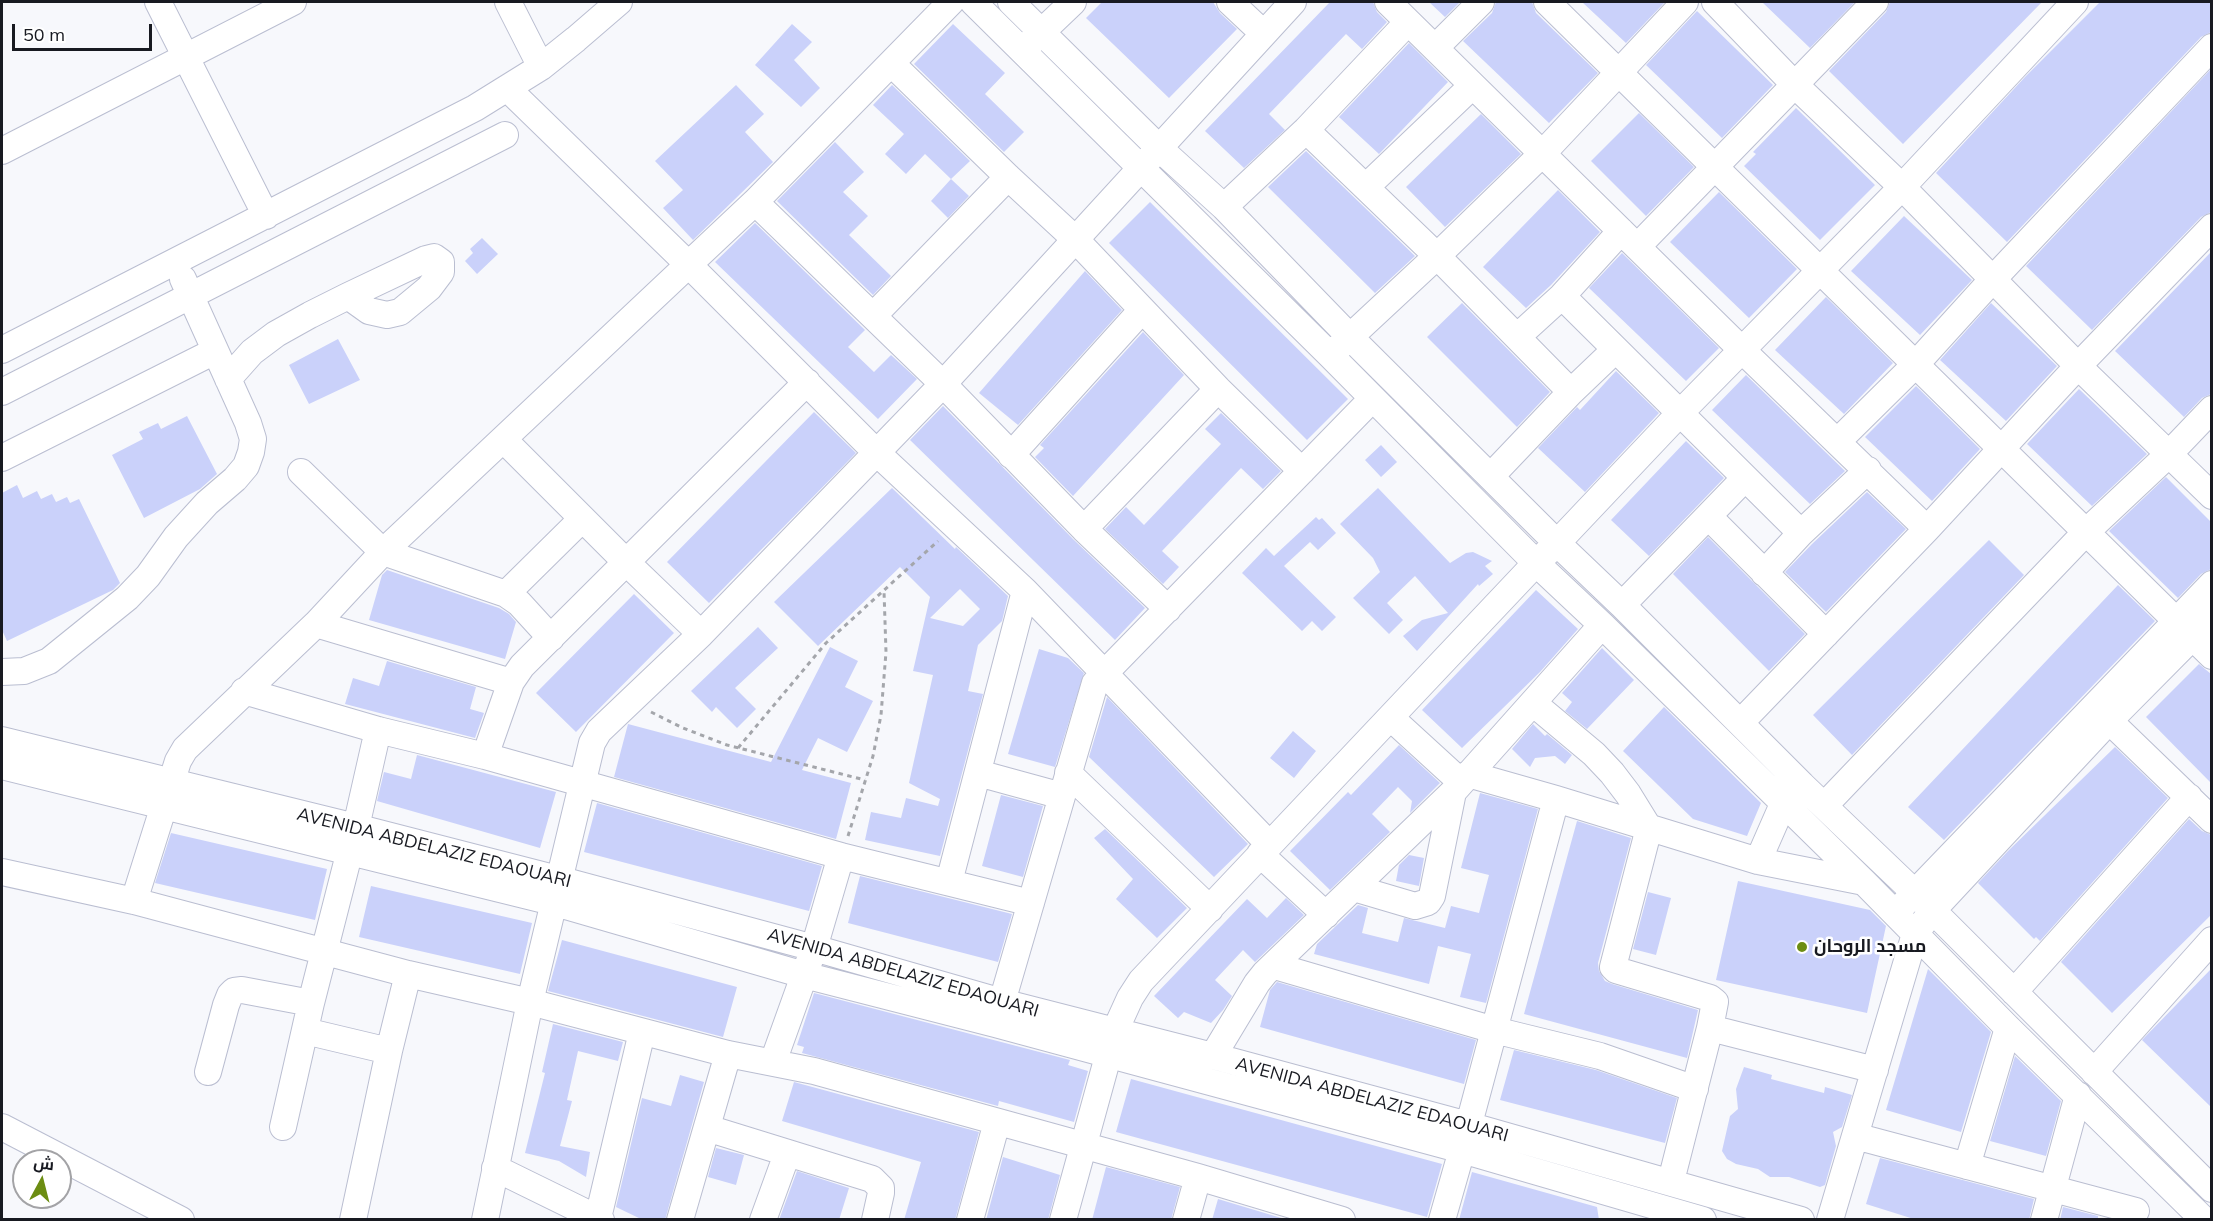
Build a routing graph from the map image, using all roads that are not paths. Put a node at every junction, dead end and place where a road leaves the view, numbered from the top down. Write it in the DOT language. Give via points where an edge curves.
graph roads {
  1 [pos="158,2"];
  2 [pos="293,2"];
  3 [pos="508,2"];
  4 [pos="619,2"];
  5 [pos="951,2"];
  6 [pos="973,2"];
  7 [pos="1011,2"];
  8 [pos="1073,2"];
  9 [pos="1230,2"];
  10 [pos="1293,2"];
  11 [pos="1388,2"];
  12 [pos="1481,2"];
  13 [pos="1547,2"];
  14 [pos="1685,2"];
  15 [pos="1715,2"];
  16 [pos="1875,2"];
  17 [pos="2075,2"];
  18 [pos="1408,22"];
  19 [pos="1042,32"];
  20 [pos="1263,33"];
  21 [pos="2211,47"];
  22 [pos="1435,48"];
  23 [pos="1022,51"];
  24 [pos="186,56"];
  25 [pos="892,64"];
  26 [pos="541,67"];
  27 [pos="1619,73"];
  28 [pos="1794,84"];
  29 [pos="1472,86"];
  30 [pos="508,89"];
  31 [pos="452,120"];
  32 [pos="1306,130"];
  33 [pos="505,135"];
  34 [pos="1159,148"];
  35 [pos="2,151"];
  36 [pos="472,151"];
  37 [pos="1542,154"];
  38 [pos="1714,166"];
  39 [pos="1139,168"];
  40 [pos="1008,177"];
  41 [pos="1366,187"];
  42 [pos="1902,187"];
  43 [pos="755,202"];
  44 [pos="1224,207"];
  45 [pos="266,216"];
  46 [pos="2211,227"];
  47 [pos="1629,239"];
  48 [pos="1075,240"];
  49 [pos="1437,256"];
  50 [pos="174,262"];
  51 [pos="689,265"];
  52 [pos="1820,270"];
  53 [pos="1993,279"];
  54 [pos="191,295"];
  55 [pos="348,296"];
  56 [pos="1562,296"];
  57 [pos="1141,311"];
  58 [pos="873,316"];
  59 [pos="1350,337"];
  60 [pos="1517,337"];
  61 [pos="2,350"];
  62 [pos="1615,350"];
  63 [pos="215,351"];
  64 [pos="1743,351"];
  65 [pos="1330,356"];
  66 [pos="1916,364"];
  67 [pos="2078,366"];
  68 [pos="228,379"];
  69 [pos="807,382"];
  70 [pos="943,384"];
  71 [pos="1218,389"];
  72 [pos="2,392"];
  73 [pos="1571,392"];
  74 [pos="1372,399"];
  75 [pos="2211,410"];
  76 [pos="1680,413"];
  77 [pos="504,440"];
  78 [pos="1838,441"];
  79 [pos="2001,448"];
  80 [pos="877,453"];
  81 [pos="2169,454"];
  82 [pos="1011,455"];
  83 [pos="2,458"];
  84 [pos="1868,470"];
  85 [pos="301,471"];
  86 [pos="1302,471"];
  87 [pos="1491,476"];
  88 [pos="1745,478"];
  89 [pos="2211,496"];
  90 [pos="1708,517"];
  91 [pos="582,519"];
  92 [pos="1084,528"];
  93 [pos="1927,529"];
  94 [pos="2086,532"];
  95 [pos="1801,533"];
  96 [pos="1557,543"];
  97 [pos="383,552"];
  98 [pos="627,563"];
  99 [pos="1536,563"];
  100 [pos="1764,573"];
  101 [pos="2211,584"];
  102 [pos="1025,591"];
  103 [pos="506,594"];
  104 [pos="1622,605"];
  105 [pos="1168,609"];
  106 [pos="2211,617"];
  107 [pos="316,624"];
  108 [pos="1602,625"];
  109 [pos="2184,629"];
  110 [pos="702,634"];
  111 [pos="1826,634"];
  112 [pos="551,638"];
  113 [pos="2211,656"];
  114 [pos="2,672"];
  115 [pos="1104,672"];
  116 [pos="511,682"];
  117 [pos="244,691"];
  118 [pos="1533,703"];
  119 [pos="2101,713"];
  120 [pos="1391,718"];
  121 [pos="1741,722"];
  122 [pos="378,730"];
  123 [pos="2,740"];
  124 [pos="484,756"];
  125 [pos="2,766"];
  126 [pos="978,773"];
  127 [pos="1460,783"];
  128 [pos="580,784"];
  129 [pos="1065,784"];
  130 [pos="1802,785"];
  131 [pos="167,793"];
  132 [pos="2188,797"];
  133 [pos="1556,799"];
  134 [pos="1783,804"];
  135 [pos="1824,806"];
  136 [pos="2211,820"];
  137 [pos="1649,828"];
  138 [pos="353,839"];
  139 [pos="1264,849"];
  140 [pos="841,856"];
  141 [pos="1758,861"];
  142 [pos="2,872"];
  143 [pos="949,882"];
  144 [pos="1864,882"];
  145 [pos="1354,888"];
  146 [pos="555,890"];
  147 [pos="134,901"];
  148 [pos="1924,902"];
  149 [pos="1031,903"];
  150 [pos="1210,909"];
  151 [pos="1894,913"];
  152 [pos="1326,915"];
  153 [pos="1915,934"];
  154 [pos="2211,940"];
  155 [pos="814,948"];
  156 [pos="324,951"];
  157 [pos="1275,966"];
  158 [pos="408,974"];
  159 [pos="804,975"];
  160 [pos="2014,992"];
  161 [pos="530,1002"];
  162 [pos="311,1003"];
  163 [pos="998,1013"];
  164 [pos="1710,1028"];
  165 [pos="2008,1028"];
  166 [pos="1494,1030"];
  167 [pos="305,1031"];
  168 [pos="1115,1031"];
  169 [pos="642,1032"];
  170 [pos="389,1051"];
  171 [pos="728,1054"];
  172 [pos="1108,1056"];
  173 [pos="1213,1056"];
  174 [pos="773,1062"];
  175 [pos="1875,1070"];
  176 [pos="208,1072"];
  177 [pos="2094,1072"];
  178 [pos="1695,1089"];
  179 [pos="2078,1095"];
  180 [pos="997,1122"];
  181 [pos="1468,1125"];
  182 [pos="283,1126"];
  183 [pos="2,1127"];
  184 [pos="706,1128"];
  185 [pos="1855,1136"];
  186 [pos="1083,1147"];
  187 [pos="1462,1150"];
  188 [pos="787,1154"];
  189 [pos="1967,1166"];
  190 [pos="495,1168"];
  191 [pos="1198,1177"];
  192 [pos="1671,1181"];
  193 [pos="2210,1183"];
  194 [pos="2054,1189"];
  195 [pos="2136,1211"];
  196 [pos="2195,1211"];
  197 [pos="600,1219"];
  198 [pos="181,1220"];
  199 [pos="353,1220"];
  200 [pos="485,1220"];
  201 [pos="680,1220"];
  202 [pos="763,1220"];
  203 [pos="875,1220"];
  204 [pos="970,1220"];
  205 [pos="1063,1220"];
  206 [pos="1186,1220"];
  207 [pos="1342,1220"];
  208 [pos="1442,1220"];
  209 [pos="1703,1220"];
  210 [pos="1801,1220"];
  211 [pos="1830,1220"];
  212 [pos="2044,1220"];
  1 -- 24 [label="street"];
  2 -- 24 [label="street"];
  3 -- 26 [label="street"];
  4 -- 26 [label="street"];
  5 -- 25 [label="street"];
  6 -- 23 [label="street"];
  7 -- 19 [label="street"];
  8 -- 19 [label="street"];
  9 -- 20 [label="street"];
  10 -- 20 [label="street"];
  11 -- 18 [label="street"];
  12 -- 22 [label="street"];
  13 -- 27 [label="street"];
  14 -- 27 [label="street"];
  15 -- 28 [label="street"];
  16 -- 28 [label="street"];
  17 -- 42 [label="street"];
  18 -- 22 [label="street"];
  18 -- 32 [label="street"];
  19 -- 23 [label="street"];
  19 -- 34 [label="street"];
  20 -- 34 [label="street"];
  21 -- 53 [label="street"];
  22 -- 29 [label="street"];
  23 -- 39 [label="street"];
  24 -- 35 [label="street"];
  24 -- 45 [label="street"];
  25 -- 40 [label="street"];
  25 -- 43 [label="street"];
  26 -- 30 [label="street"];
  27 -- 37 [label="street"];
  27 -- 38 [label="street"];
  28 -- 38 [label="street"];
  28 -- 42 [label="street"];
  29 -- 37 [label="street"];
  29 -- 41 [label="street"];
  30 -- 31 [label="street"];
  30 -- 51 [label="street"];
  31 -- 36 [label="street"];
  31 -- 45 [label="street"];
  32 -- 41 [label="street"];
  32 -- 44 [label="street"];
  33 -- 36 [label="street"];
  34 -- 39 [label="street"];
  34 -- 44 [label="street"];
  36 -- 54 [label="street"];
  37 -- 47 [label="street"];
  37 -- 49 [label="street"];
  38 -- 47 [label="street"];
  38 -- 52 [label="street"];
  39 -- 48 [label="street"];
  39 -- 65 [label="street"];
  40 -- 48 [label="street"];
  40 -- 58 [label="street"];
  41 -- 49 [label="street"];
  42 -- 52 [label="street"];
  42 -- 53 [label="street"];
  43 -- 51 [label="street"];
  43 -- 58 [label="street"];
  44 -- 59 [label="street"];
  45 -- 50 [label="street"];
  46 -- 67 [label="street"];
  47 -- 56 [label="street"];
  47 -- 64 [label="street"];
  48 -- 57 [label="street"];
  48 -- 70 [label="street"];
  49 -- 59 [label="street"];
  49 -- 60 [label="street"];
  50 -- 54 [label="street"];
  50 -- 61 [label="street"];
  51 -- 69 [label="street"];
  51 -- 77 [label="street"];
  52 -- 64 [label="street"];
  52 -- 66 [label="street"];
  53 -- 66 [label="street"];
  53 -- 67 [label="street"];
  54 -- 63 [label="street"];
  54 -- 72 [label="street"];
  55 -- 68 [label="street" via="276,334 252,352"];
  56 -- 60 [label="street"];
  56 -- 62 [label="street"];
  57 -- 71 [label="street"];
  57 -- 82 [label="street"];
  58 -- 70 [label="street"];
  59 -- 65 [label="street"];
  59 -- 87 [label="street"];
  60 -- 73 [label="street"];
  62 -- 73 [label="street"];
  62 -- 76 [label="street"];
  63 -- 68 [label="street"];
  63 -- 83 [label="street"];
  64 -- 76 [label="street"];
  64 -- 78 [label="street"];
  65 -- 74 [label="street"];
  66 -- 78 [label="street"];
  66 -- 79 [label="street"];
  67 -- 79 [label="street"];
  67 -- 81 [label="street"];
  68 -- 114 [label="street" via="253,439 246,466 184,528 127,598 49,661 24,671"];
  69 -- 80 [label="street"];
  69 -- 98 [label="street"];
  70 -- 80 [label="street"];
  70 -- 82 [label="street"];
  71 -- 86 [label="street"];
  71 -- 92 [label="street"];
  73 -- 87 [label="street"];
  74 -- 86 [label="street"];
  74 -- 99 [label="street"];
  75 -- 81 [label="street"];
  76 -- 88 [label="street"];
  76 -- 96 [label="street"];
  77 -- 91 [label="street"];
  77 -- 97 [label="street"];
  78 -- 84 [label="street"];
  79 -- 93 [label="street"];
  79 -- 94 [label="street"];
  80 -- 102 [label="street"];
  80 -- 110 [label="street"];
  81 -- 89 [label="street"];
  81 -- 94 [label="street"];
  82 -- 92 [label="street"];
  84 -- 93 [label="street"];
  84 -- 95 [label="street"];
  85 -- 97 [label="street"];
  86 -- 105 [label="street"];
  87 -- 96 [label="street"];
  88 -- 90 [label="street"];
  88 -- 95 [label="street"];
  90 -- 100 [label="street"];
  90 -- 104 [label="street"];
  91 -- 98 [label="street"];
  91 -- 103 [label="street"];
  92 -- 105 [label="street"];
  93 -- 111 [label="street"];
  94 -- 109 [label="street"];
  94 -- 135 [label="street"];
  95 -- 100 [label="street"];
  96 -- 99 [label="street"];
  96 -- 104 [label="street"];
  97 -- 103 [label="street"];
  97 -- 107 [label="street"];
  98 -- 110 [label="street"];
  98 -- 112 [label="street"];
  99 -- 108 [label="street"];
  99 -- 120 [label="street"];
  100 -- 111 [label="street"];
  101 -- 109 [label="street"];
  102 -- 115 [label="street"];
  102 -- 126 [label="street"];
  103 -- 112 [label="street"];
  104 -- 121 [label="street"];
  105 -- 115 [label="street"];
  106 -- 109 [label="street"];
  107 -- 116 [label="street"];
  107 -- 117 [label="street"];
  108 -- 118 [label="street"];
  108 -- 134 [label="street"];
  109 -- 113 [label="street"];
  109 -- 119 [label="street"];
  110 -- 128 [label="street" via="599,731 591,743"];
  111 -- 121 [label="street"];
  112 -- 116 [label="street"];
  115 -- 129 [label="street" via="1092,690"];
  115 -- 139 [label="street"];
  116 -- 124 [label="street"];
  117 -- 122 [label="street"];
  117 -- 131 [label="street" via="180,755"];
  118 -- 127 [label="street"];
  118 -- 137 [label="street" via="1612,773"];
  119 -- 132 [label="street"];
  119 -- 148 [label="street"];
  120 -- 127 [label="street"];
  120 -- 139 [label="street"];
  121 -- 130 [label="street"];
  122 -- 124 [label="street"];
  122 -- 138 [label="street"];
  123 -- 131 [label="street, AVENIDA ABDELAZIZ EDAOUARI"];
  124 -- 128 [label="street"];
  125 -- 131 [label="street, AVENIDA ABDELAZIZ EDAOUARI"];
  126 -- 129 [label="street"];
  126 -- 143 [label="street"];
  127 -- 133 [label="street"];
  127 -- 145 [label="street"];
  127 -- 145 [label="street" via="1428,902 1415,906"];
  128 -- 140 [label="street"];
  128 -- 146 [label="street"];
  129 -- 149 [label="street"];
  129 -- 150 [label="street"];
  130 -- 134 [label="street"];
  130 -- 135 [label="street"];
  131 -- 138 [label="street, AVENIDA ABDELAZIZ EDAOUARI"];
  131 -- 147 [label="street"];
  132 -- 136 [label="street"];
  132 -- 160 [label="street"];
  133 -- 137 [label="street"];
  133 -- 166 [label="street"];
  134 -- 141 [label="street"];
  134 -- 144 [label="street"];
  135 -- 148 [label="street"];
  137 -- 141 [label="street"];
  137 -- 164 [label="street" via="1613,967 1713,1000"];
  138 -- 146 [label="street, AVENIDA ABDELAZIZ EDAOUARI"];
  138 -- 156 [label="street"];
  139 -- 150 [label="street"];
  139 -- 152 [label="street"];
  140 -- 143 [label="street"];
  140 -- 155 [label="street"];
  141 -- 144 [label="street"];
  142 -- 147 [label="street"];
  143 -- 149 [label="street"];
  144 -- 151 [label="street"];
  145 -- 152 [label="street"];
  146 -- 155 [label="street, AVENIDA ABDELAZIZ EDAOUARI"];
  146 -- 159 [label="street, AVENIDA ABDELAZIZ EDAOUARI"];
  146 -- 161 [label="street"];
  147 -- 156 [label="street"];
  148 -- 151 [label="street"];
  148 -- 153 [label="street"];
  148 -- 160 [label="street"];
  149 -- 163 [label="street"];
  150 -- 168 [label="street" via="1141,981"];
  151 -- 153 [label="street"];
  152 -- 157 [label="street"];
  153 -- 165 [label="street"];
  153 -- 175 [label="street"];
  154 -- 177 [label="street"];
  155 -- 159 [label="street"];
  155 -- 163 [label="street, AVENIDA ABDELAZIZ EDAOUARI"];
  156 -- 158 [label="street"];
  156 -- 162 [label="street"];
  157 -- 166 [label="street"];
  157 -- 173 [label="street" via="1257,983"];
  158 -- 161 [label="street"];
  158 -- 170 [label="street"];
  159 -- 163 [label="street, AVENIDA ABDELAZIZ EDAOUARI"];
  159 -- 174 [label="street"];
  160 -- 177 [label="street"];
  161 -- 169 [label="street"];
  161 -- 190 [label="street"];
  162 -- 167 [label="street"];
  162 -- 176 [label="street" via="234,991 226,1005"];
  163 -- 168 [label="street, AVENIDA ABDELAZIZ EDAOUARI"];
  163 -- 172 [label="street, AVENIDA ABDELAZIZ EDAOUARI"];
  164 -- 175 [label="street"];
  164 -- 178 [label="street"];
  165 -- 179 [label="street"];
  165 -- 189 [label="street"];
  166 -- 178 [label="street" via="1600,1056"];
  166 -- 181 [label="street"];
  167 -- 170 [label="street"];
  167 -- 182 [label="street"];
  168 -- 172 [label="street"];
  168 -- 173 [label="street, AVENIDA ABDELAZIZ EDAOUARI"];
  169 -- 171 [label="street"];
  169 -- 197 [label="street"];
  170 -- 199 [label="street"];
  171 -- 174 [label="street"];
  171 -- 184 [label="street"];
  172 -- 186 [label="street"];
  172 -- 187 [label="street, AVENIDA ABDELAZIZ EDAOUARI"];
  173 -- 181 [label="street, AVENIDA ABDELAZIZ EDAOUARI"];
  174 -- 180 [label="street"];
  175 -- 185 [label="street"];
  177 -- 193 [label="street"];
  178 -- 192 [label="street"];
  179 -- 194 [label="street"];
  179 -- 196 [label="street"];
  180 -- 186 [label="street"];
  180 -- 204 [label="street"];
  181 -- 187 [label="street"];
  181 -- 192 [label="street, AVENIDA ABDELAZIZ EDAOUARI"];
  183 -- 198 [label="street"];
  184 -- 188 [label="street"];
  184 -- 201 [label="street"];
  185 -- 189 [label="street"];
  185 -- 211 [label="street"];
  186 -- 191 [label="street"];
  186 -- 205 [label="street"];
  187 -- 208 [label="street"];
  187 -- 209 [label="street, AVENIDA ABDELAZIZ EDAOUARI"];
  188 -- 202 [label="street"];
  188 -- 203 [label="street" via="873,1179 881,1188"];
  189 -- 194 [label="street"];
  190 -- 197 [label="street"];
  190 -- 200 [label="street"];
  191 -- 206 [label="street"];
  191 -- 207 [label="street"];
  192 -- 210 [label="street, AVENIDA ABDELAZIZ EDAOUARI"];
  193 -- 196 [label="street"];
  194 -- 195 [label="street"];
  194 -- 212 [label="street"];
}
